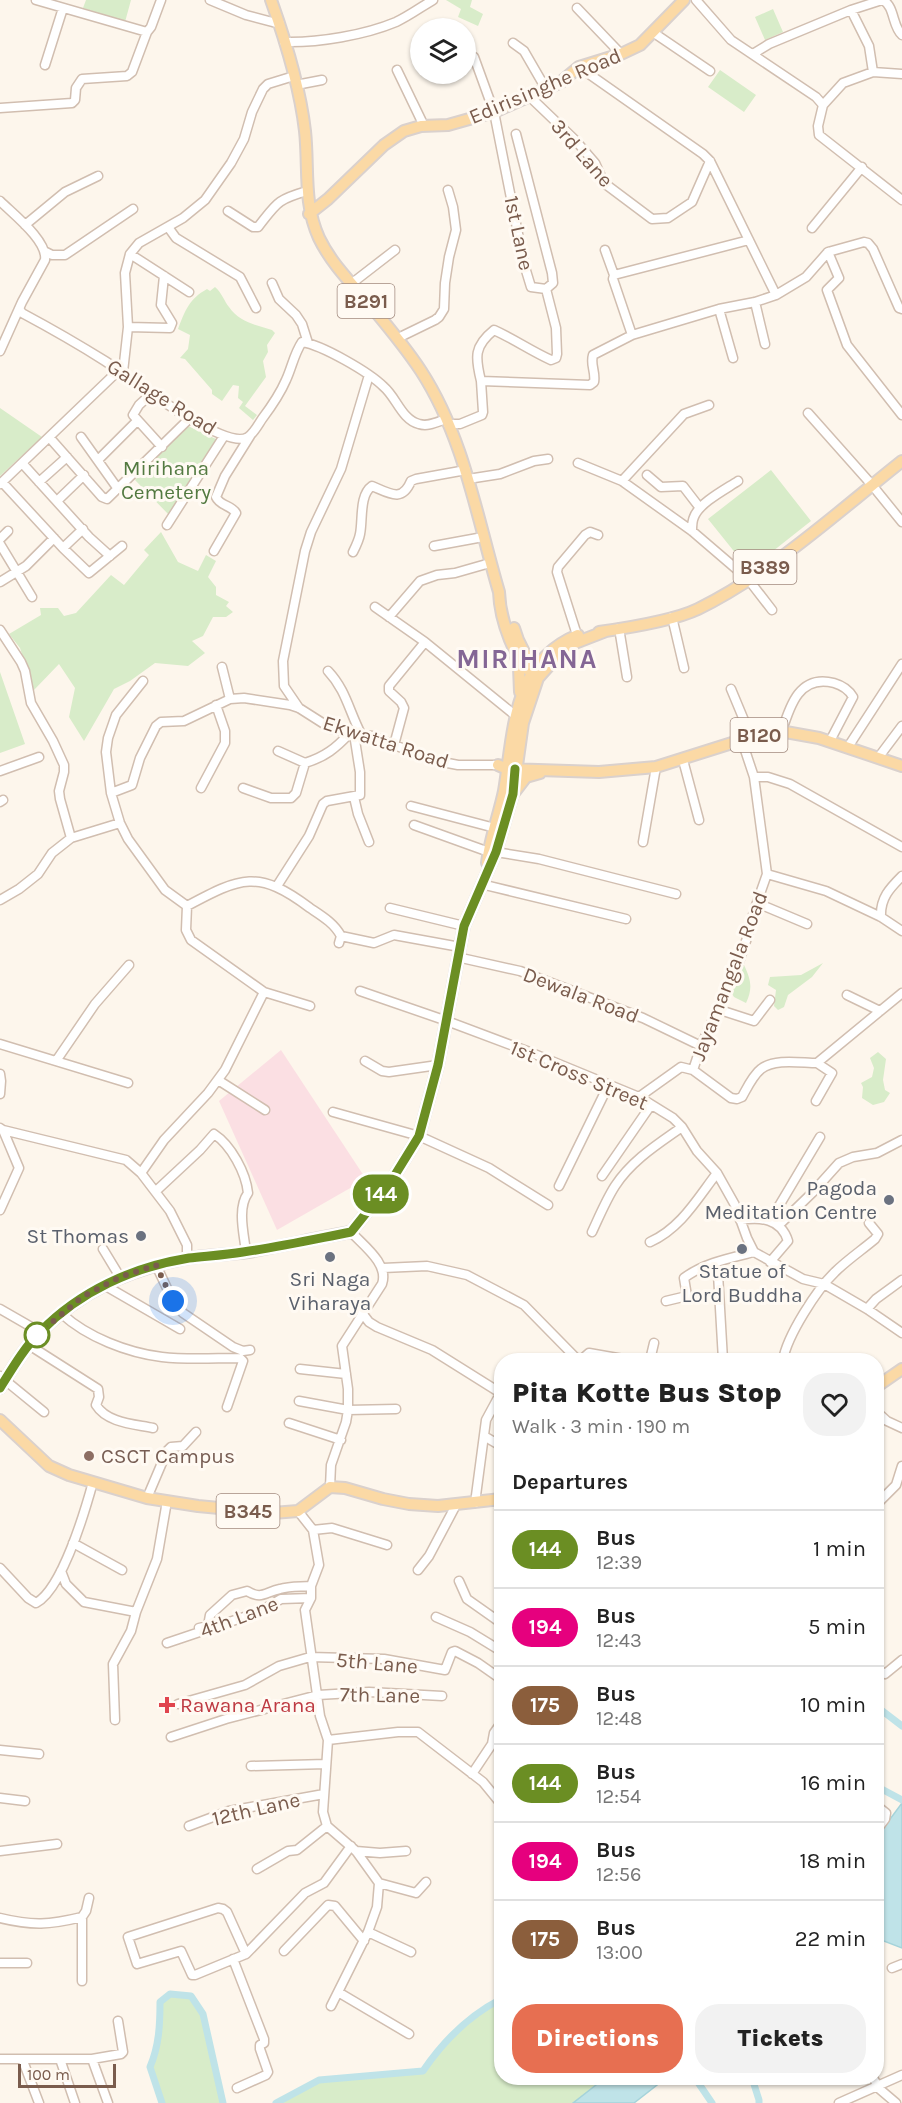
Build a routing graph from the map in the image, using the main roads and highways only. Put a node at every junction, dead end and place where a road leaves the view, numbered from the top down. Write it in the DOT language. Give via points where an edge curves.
graph roads {
  1 [pos="271,0"];
  2 [pos="684,0"];
  3 [pos="309,214"];
  4 [pos="902,461"];
  5 [pos="499,592"];
  6 [pos="606,631"];
  7 [pos="513,649"];
  8 [pos="537,672"];
  9 [pos="520,701"];
  10 [pos="509,765"];
  11 [pos="902,766"];
  12 [pos="615,770"];
  13 [pos="546,771"];
  14 [pos="513,794"];
  15 [pos="493,852"];
  16 [pos="902,1369"];
  17 [pos="2,1381"];
  18 [pos="884,1381"];
  19 [pos="0,1420"];
  20 [pos="494,1499"];
  1 -- 3 [label="main road, B291" via="295,80 305,134"];
  2 -- 3 [label="main road, Edirisinghe Road" via="654,33 621,54 579,67 561,82 494,112 448,125 404,131"];
  3 -- 5 [label="main road, B291" via="334,264 398,338 447,421 467,475"];
  4 -- 6 [label="main road, B389" via="748,579 696,610"];
  5 -- 7 [label="main road, B291"];
  5 -- 8 [label="main road, B291" via="523,650"];
  6 -- 8 [label="main road, B389" via="568,648"];
  6 -- 8 [label="main road, B389" via="577,635 550,651"];
  7 -- 8 [label="main road, B291"];
  7 -- 9 [label="main road" via="519,667"];
  8 -- 9 [label="main road"];
  8 -- 10 [label="main road"];
  9 -- 10 [label="main road"];
  10 -- 12 [label="main road, B120"];
  10 -- 13 [label="main road, B120"];
  10 -- 14 [label="main road"];
  10 -- 15 [label="main road"];
  11 -- 12 [label="main road, B120" via="830,741 782,731 656,767"];
  12 -- 13 [label="main road, B120"];
  13 -- 14 [label="main road" via="526,777"];
  14 -- 15 [label="main road"];
  15 -- 17 [label="main road" via="464,926 438,1065 419,1136 390,1183 351,1232 246,1252 187,1258 120,1277 82,1297 40,1332"];
  16 -- 18 [label="main road"];
  19 -- 20 [label="main road, B345" via="49,1466 147,1498 273,1513 298,1511 330,1487 409,1504 438,1506"];
}
